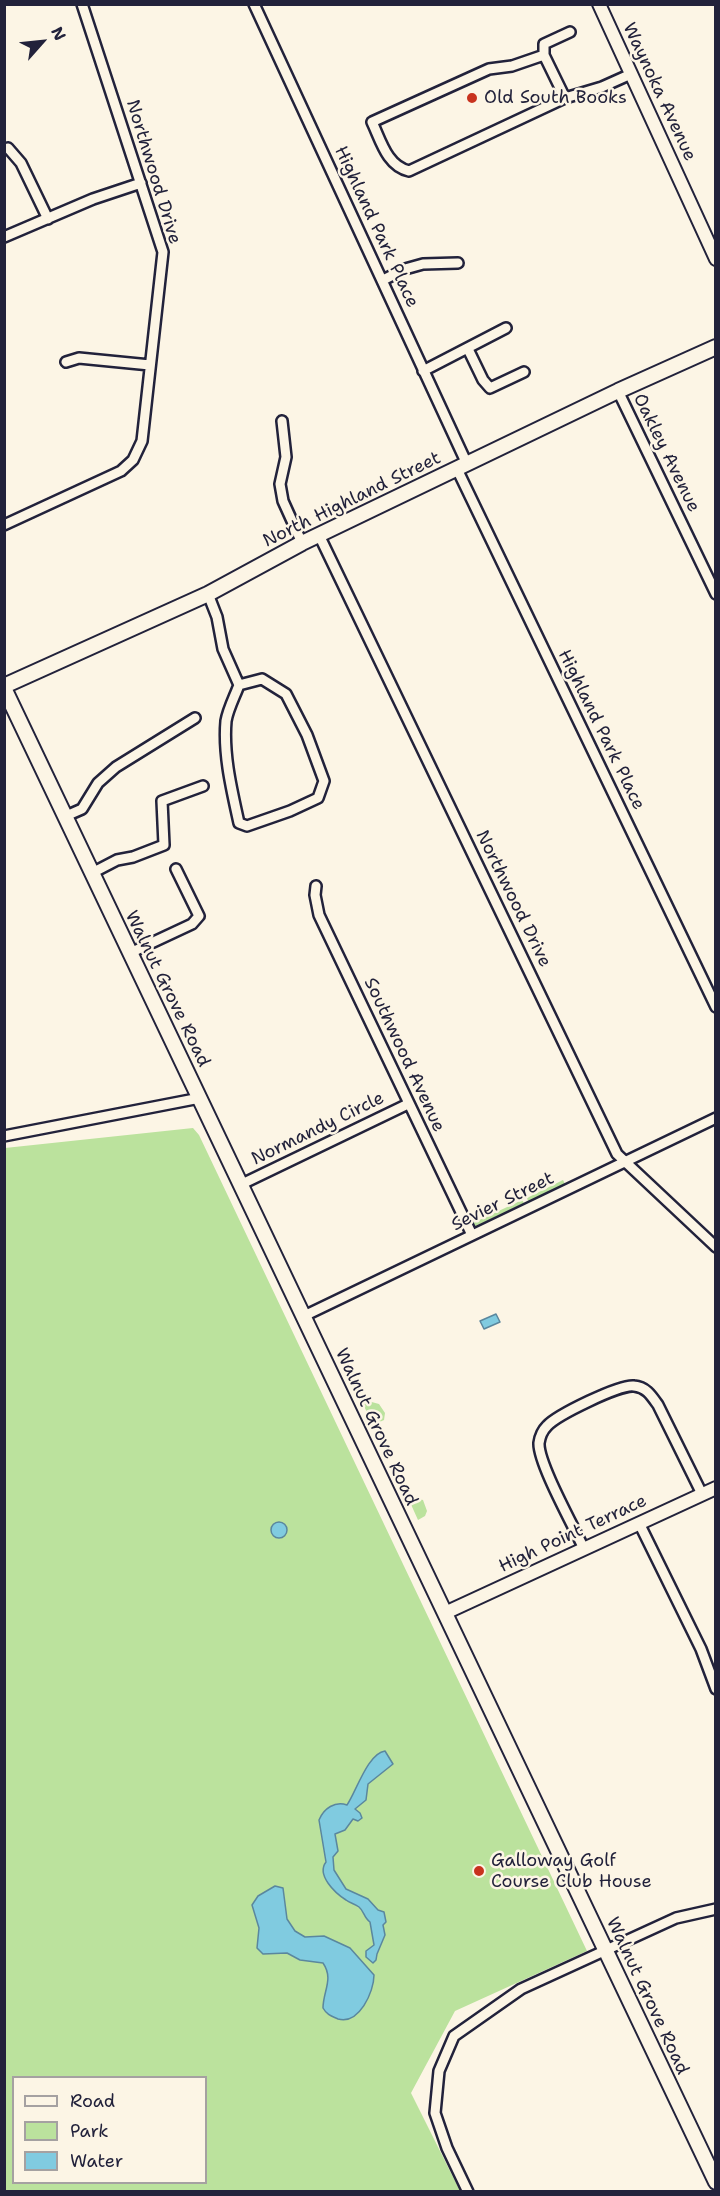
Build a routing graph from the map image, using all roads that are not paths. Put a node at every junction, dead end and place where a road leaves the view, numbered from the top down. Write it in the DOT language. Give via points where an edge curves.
graph roads {
  1 [pos="82,4"];
  2 [pos="254,4"];
  3 [pos="599,4"];
  4 [pos="570,32"];
  5 [pos="544,55"];
  6 [pos="631,74"];
  7 [pos="565,98"];
  8 [pos="8,148"];
  9 [pos="141,183"];
  10 [pos="48,219"];
  11 [pos="4,237"];
  12 [pos="716,259"];
  13 [pos="458,263"];
  14 [pos="383,280"];
  15 [pos="507,328"];
  16 [pos="716,346"];
  17 [pos="468,350"];
  18 [pos="66,362"];
  19 [pos="150,365"];
  20 [pos="423,371"];
  21 [pos="524,372"];
  22 [pos="618,391"];
  23 [pos="282,421"];
  24 [pos="462,466"];
  25 [pos="4,525"];
  26 [pos="319,535"];
  27 [pos="302,543"];
  28 [pos="208,594"];
  29 [pos="716,594"];
  30 [pos="239,685"];
  31 [pos="4,687"];
  32 [pos="195,718"];
  33 [pos="203,786"];
  34 [pos="66,816"];
  35 [pos="176,869"];
  36 [pos="92,873"];
  37 [pos="316,886"];
  38 [pos="130,953"];
  39 [pos="716,1007"];
  40 [pos="200,1098"];
  41 [pos="408,1104"];
  42 [pos="716,1118"];
  43 [pos="4,1136"];
  44 [pos="624,1162"];
  45 [pos="242,1184"];
  46 [pos="472,1235"];
  47 [pos="716,1247"];
  48 [pos="304,1316"];
  49 [pos="716,1488"];
  50 [pos="702,1494"];
  51 [pos="639,1523"];
  52 [pos="584,1549"];
  53 [pos="445,1613"];
  54 [pos="716,1689"];
  55 [pos="716,1909"];
  56 [pos="606,1950"];
  57 [pos="716,2182"];
  58 [pos="468,2192"];
  1 -- 9 [label="street, Northwood Drive"];
  2 -- 14 [label="street, Highland Park Place"];
  3 -- 6 [label="street, Waynoka Avenue"];
  4 -- 5 [label="street" via="544,44"];
  5 -- 7 [label="street"];
  5 -- 7 [label="street" via="489,69 372,122 390,160 409,171"];
  6 -- 7 [label="street"];
  6 -- 12 [label="street, Waynoka Avenue"];
  8 -- 10 [label="street" via="21,163"];
  9 -- 10 [label="street"];
  9 -- 19 [label="street, Northwood Drive" via="163,252"];
  10 -- 11 [label="street"];
  13 -- 14 [label="street" via="423,264"];
  14 -- 20 [label="street, Highland Park Place"];
  15 -- 17 [label="street"];
  16 -- 22 [label="main road, North Highland Street"];
  17 -- 20 [label="street"];
  17 -- 21 [label="street" via="490,388"];
  18 -- 19 [label="street" via="79,358"];
  19 -- 25 [label="street, Northwood Drive" via="142,441 133,460 121,471"];
  20 -- 24 [label="street, Highland Park Place"];
  22 -- 24 [label="main road, North Highland Street"];
  22 -- 29 [label="street, Oakley Avenue"];
  23 -- 27 [label="street" via="286,457 280,484 283,501"];
  24 -- 26 [label="main road, North Highland Street"];
  24 -- 39 [label="street, Highland Park Place"];
  26 -- 27 [label="main road, North Highland Street"];
  26 -- 44 [label="street, Northwood Drive"];
  27 -- 28 [label="main road, North Highland Street"];
  28 -- 30 [label="street"];
  28 -- 31 [label="main road, North Highland Street"];
  30 -- 30 [label="street" via="226,719 226,740 239,824 248,826 318,798 324,782 307,735 286,694 262,680"];
  31 -- 34 [label="main road, Walnut Grove Road"];
  32 -- 34 [label="street" via="116,766 98,783 82,809"];
  33 -- 36 [label="street" via="162,801 164,846 117,860"];
  34 -- 36 [label="main road, Walnut Grove Road"];
  35 -- 38 [label="street" via="199,916 192,924"];
  36 -- 38 [label="main road, Walnut Grove Road"];
  37 -- 41 [label="street, Southwood Avenue" via="319,915"];
  38 -- 40 [label="main road, Walnut Grove Road"];
  40 -- 43 [label="street"];
  40 -- 45 [label="main road, Walnut Grove Road"];
  41 -- 45 [label="street, Normandy Circle"];
  41 -- 46 [label="street, Southwood Avenue"];
  42 -- 44 [label="street, Sevier Street"];
  44 -- 46 [label="street, Sevier Street"];
  44 -- 47 [label="street, Northwood Drive"];
  45 -- 48 [label="main road, Walnut Grove Road"];
  46 -- 48 [label="street, Sevier Street"];
  48 -- 53 [label="main road, Walnut Grove Road"];
  49 -- 50 [label="street, High Point Terrace"];
  50 -- 51 [label="street, High Point Terrace"];
  50 -- 52 [label="street" via="658,1405 643,1388 618,1388 556,1419 540,1440 541,1457"];
  51 -- 52 [label="street, High Point Terrace"];
  51 -- 54 [label="street"];
  52 -- 53 [label="street, High Point Terrace"];
  53 -- 56 [label="main road, Walnut Grove Road"];
  55 -- 56 [label="street" via="676,1918"];
  56 -- 57 [label="main road, Walnut Grove Road"];
  56 -- 58 [label="street" via="521,1989 454,2036 439,2071 435,2113"];
}
